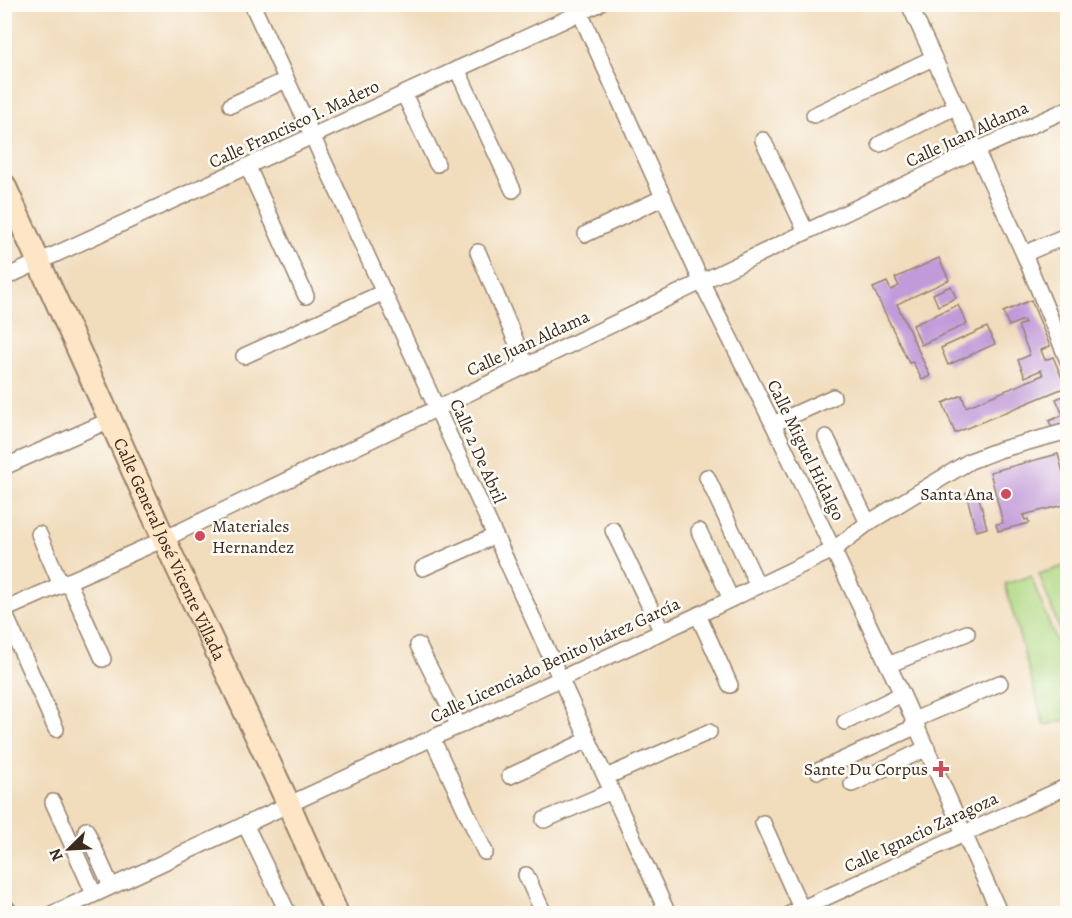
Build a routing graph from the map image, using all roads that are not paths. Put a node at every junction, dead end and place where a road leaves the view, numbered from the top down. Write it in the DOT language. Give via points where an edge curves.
graph roads {
  1 [pos="252,4"];
  2 [pos="599,4"];
  3 [pos="909,4"];
  4 [pos="578,9"];
  5 [pos="933,58"];
  6 [pos="457,69"];
  7 [pos="286,80"];
  8 [pos="404,94"];
  9 [pos="231,105"];
  10 [pos="957,106"];
  11 [pos="1068,109"];
  12 [pos="814,115"];
  13 [pos="312,137"];
  14 [pos="763,140"];
  15 [pos="879,144"];
  16 [pos="977,150"];
  17 [pos="436,164"];
  18 [pos="248,167"];
  19 [pos="4,185"];
  20 [pos="513,190"];
  21 [pos="664,197"];
  22 [pos="806,232"];
  23 [pos="586,234"];
  24 [pos="1068,236"];
  25 [pos="478,252"];
  26 [pos="1024,254"];
  27 [pos="39,261"];
  28 [pos="4,278"];
  29 [pos="702,283"];
  30 [pos="384,292"];
  31 [pos="306,296"];
  32 [pos="244,356"];
  33 [pos="1068,361"];
  34 [pos="526,365"];
  35 [pos="832,397"];
  36 [pos="437,407"];
  37 [pos="110,420"];
  38 [pos="773,424"];
  39 [pos="1068,431"];
  40 [pos="826,437"];
  41 [pos="4,467"];
  42 [pos="706,477"];
  43 [pos="868,523"];
  44 [pos="613,530"];
  45 [pos="699,531"];
  46 [pos="39,534"];
  47 [pos="495,536"];
  48 [pos="164,539"];
  49 [pos="833,550"];
  50 [pos="423,568"];
  51 [pos="65,583"];
  52 [pos="758,586"];
  53 [pos="731,598"];
  54 [pos="4,611"];
  55 [pos="698,615"];
  56 [pos="662,632"];
  57 [pos="967,633"];
  58 [pos="418,645"];
  59 [pos="103,659"];
  60 [pos="888,665"];
  61 [pos="560,679"];
  62 [pos="1000,683"];
  63 [pos="730,685"];
  64 [pos="902,694"];
  65 [pos="845,722"];
  66 [pos="916,723"];
  67 [pos="459,726"];
  68 [pos="56,729"];
  69 [pos="709,732"];
  70 [pos="432,738"];
  71 [pos="588,740"];
  72 [pos="927,748"];
  73 [pos="818,771"];
  74 [pos="510,776"];
  75 [pos="609,784"];
  76 [pos="852,784"];
  77 [pos="1068,786"];
  78 [pos="53,802"];
  79 [pos="289,805"];
  80 [pos="544,820"];
  81 [pos="763,823"];
  82 [pos="245,824"];
  83 [pos="86,830"];
  84 [pos="965,833"];
  85 [pos="485,852"];
  86 [pos="526,874"];
  87 [pos="111,886"];
  88 [pos="94,894"];
  89 [pos="71,909"];
  90 [pos="286,909"];
  91 [pos="796,911"];
  92 [pos="52,914"];
  93 [pos="337,914"];
  94 [pos="544,914"];
  95 [pos="668,914"];
  96 [pos="1000,914"];
  1 -- 7 [label="street, Calle 2 De Abril"];
  2 -- 4 [label="street, Calle Francisco I. Madero"];
  3 -- 5 [label="street"];
  4 -- 6 [label="street, Calle Francisco I. Madero"];
  4 -- 21 [label="street, Calle Miguel Hidalgo"];
  5 -- 10 [label="street"];
  5 -- 12 [label="street"];
  6 -- 8 [label="street, Calle Francisco I. Madero"];
  6 -- 20 [label="street"];
  7 -- 9 [label="street"];
  7 -- 13 [label="street, Calle 2 De Abril"];
  8 -- 13 [label="street, Calle Francisco I. Madero"];
  8 -- 17 [label="street"];
  10 -- 15 [label="street"];
  10 -- 16 [label="street"];
  11 -- 16 [label="street, Calle Juan Aldama"];
  13 -- 18 [label="street, Calle Francisco I. Madero"];
  13 -- 30 [label="street, Calle 2 De Abril"];
  14 -- 22 [label="street"];
  16 -- 22 [label="street, Calle Juan Aldama"];
  16 -- 26 [label="street"];
  18 -- 27 [label="street, Calle Francisco I. Madero"];
  18 -- 31 [label="street"];
  19 -- 27 [label="main road, Calle General José Vicente Villada"];
  21 -- 23 [label="street"];
  21 -- 29 [label="street, Calle Miguel Hidalgo"];
  22 -- 29 [label="street, Calle Juan Aldama"];
  24 -- 26 [label="street"];
  25 -- 34 [label="street"];
  26 -- 33 [label="street"];
  27 -- 28 [label="street, Calle Francisco I. Madero"];
  27 -- 37 [label="main road, Calle General José Vicente Villada"];
  29 -- 34 [label="street, Calle Juan Aldama"];
  29 -- 38 [label="street, Calle Miguel Hidalgo"];
  30 -- 32 [label="street"];
  30 -- 36 [label="street, Calle 2 De Abril"];
  34 -- 36 [label="street, Calle Juan Aldama"];
  35 -- 38 [label="street"];
  36 -- 47 [label="street, Calle 2 De Abril"];
  36 -- 48 [label="street, Calle Juan Aldama"];
  37 -- 41 [label="street"];
  37 -- 48 [label="main road, Calle General José Vicente Villada"];
  38 -- 49 [label="street, Calle Miguel Hidalgo"];
  39 -- 43 [label="street, Calle Licenciado Benito Juárez García" via="970,460"];
  40 -- 43 [label="street"];
  42 -- 52 [label="street"];
  43 -- 49 [label="street, Calle Licenciado Benito Juárez García"];
  44 -- 56 [label="street"];
  45 -- 53 [label="street"];
  46 -- 51 [label="street"];
  47 -- 50 [label="street"];
  47 -- 61 [label="street, Calle 2 De Abril"];
  48 -- 51 [label="street, Calle Juan Aldama"];
  48 -- 79 [label="main road, Calle General José Vicente Villada"];
  49 -- 52 [label="street, Calle Licenciado Benito Juárez García"];
  49 -- 60 [label="street, Calle Miguel Hidalgo"];
  51 -- 54 [label="street, Calle Juan Aldama"];
  51 -- 59 [label="street"];
  52 -- 53 [label="street, Calle Licenciado Benito Juárez García"];
  53 -- 55 [label="street, Calle Licenciado Benito Juárez García"];
  54 -- 68 [label="street"];
  55 -- 56 [label="street, Calle Licenciado Benito Juárez García"];
  55 -- 63 [label="street"];
  56 -- 61 [label="street, Calle Licenciado Benito Juárez García"];
  57 -- 60 [label="street"];
  58 -- 67 [label="street"];
  60 -- 64 [label="street, Calle Miguel Hidalgo"];
  61 -- 67 [label="street, Calle Licenciado Benito Juárez García"];
  61 -- 71 [label="street, Calle 2 De Abril"];
  62 -- 66 [label="street"];
  64 -- 65 [label="street"];
  64 -- 66 [label="street, Calle Miguel Hidalgo"];
  66 -- 72 [label="street, Calle Miguel Hidalgo"];
  66 -- 73 [label="street"];
  67 -- 70 [label="street, Calle Licenciado Benito Juárez García"];
  69 -- 75 [label="street"];
  70 -- 79 [label="street, Calle Licenciado Benito Juárez García"];
  70 -- 85 [label="street"];
  71 -- 74 [label="street"];
  71 -- 75 [label="street, Calle 2 De Abril"];
  72 -- 76 [label="street"];
  72 -- 84 [label="street, Calle Miguel Hidalgo"];
  75 -- 80 [label="street"];
  75 -- 95 [label="street, Calle 2 De Abril"];
  77 -- 84 [label="street, Calle Ignacio Zaragoza"];
  78 -- 88 [label="street"];
  79 -- 82 [label="street, Calle Licenciado Benito Juárez García"];
  79 -- 93 [label="main road, Calle General José Vicente Villada"];
  81 -- 91 [label="street"];
  82 -- 87 [label="street, Calle Licenciado Benito Juárez García"];
  82 -- 90 [label="street"];
  83 -- 87 [label="street"];
  84 -- 91 [label="street, Calle Ignacio Zaragoza"];
  84 -- 96 [label="street, Calle Miguel Hidalgo"];
  86 -- 94 [label="street"];
  87 -- 88 [label="street, Calle Licenciado Benito Juárez García"];
  88 -- 89 [label="street, Calle Licenciado Benito Juárez García"];
  89 -- 92 [label="street, Calle Licenciado Benito Juárez García"];
}
